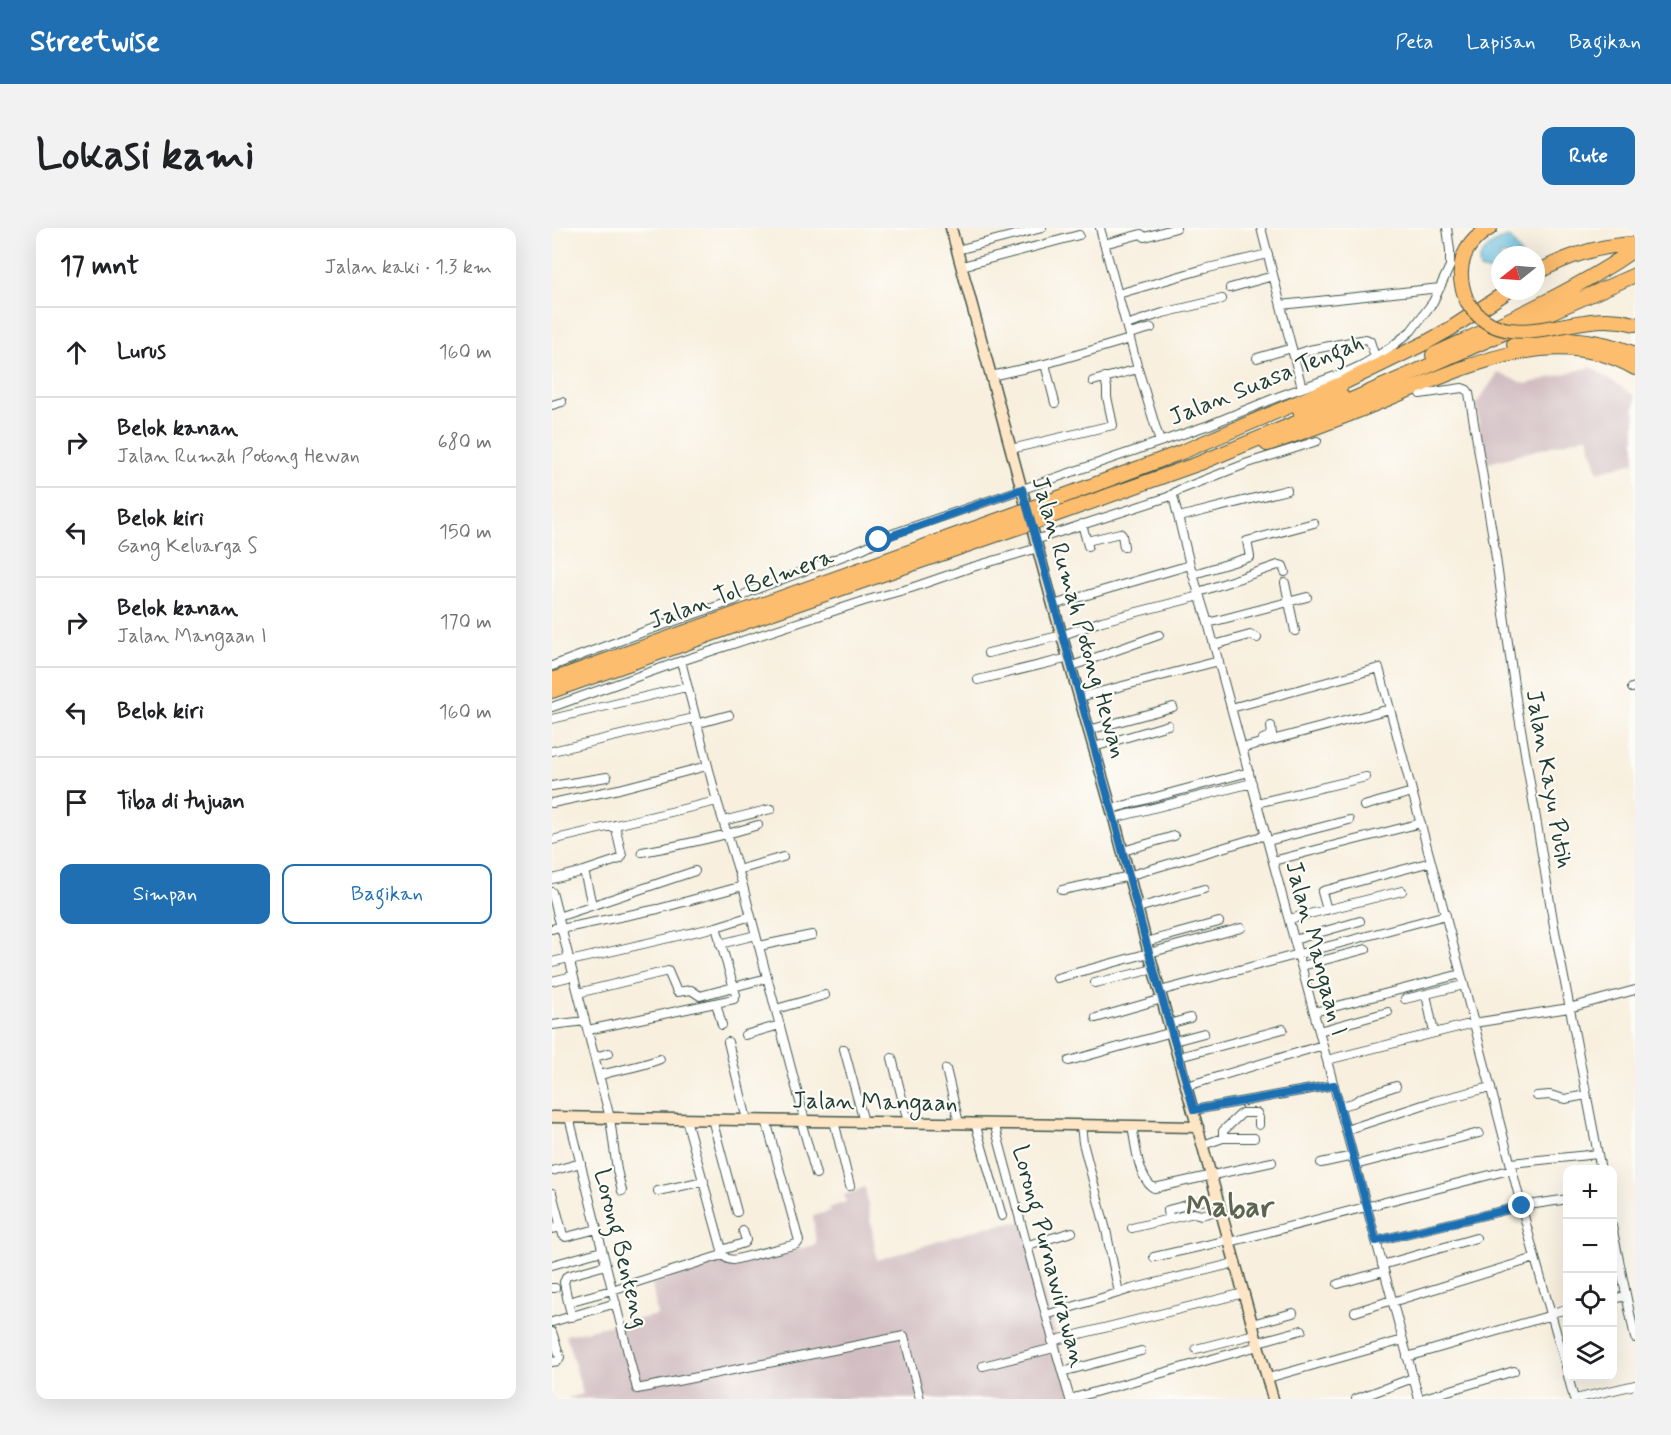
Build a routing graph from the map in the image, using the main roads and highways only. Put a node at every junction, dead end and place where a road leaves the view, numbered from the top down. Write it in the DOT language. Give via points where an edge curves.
graph roads {
  1 [pos="1490,228"];
  2 [pos="1635,244"];
  3 [pos="1635,249"];
  4 [pos="1545,268"];
  5 [pos="1635,275"];
  6 [pos="1494,300"];
  7 [pos="1635,324"];
  8 [pos="1635,354"];
  9 [pos="1635,368"];
  10 [pos="1342,416"];
  11 [pos="1182,452"];
  12 [pos="1179,471"];
  13 [pos="1014,522"];
  14 [pos="552,680"];
  15 [pos="552,692"];
  1 -- 7 [label="highway, bridge" via="1467,248 1461,266 1461,284 1467,301 1484,321 1519,331 1592,320"];
  2 -- 4 [label="highway" via="1590,250"];
  3 -- 11 [label="highway" via="1548,301 1415,363 1269,423"];
  5 -- 12 [label="highway"];
  6 -- 11 [label="highway" via="1404,354"];
  8 -- 10 [label="highway" via="1582,339 1523,342 1467,361"];
  9 -- 10 [label="highway" via="1586,352 1526,351 1467,367"];
  10 -- 12 [label="highway"];
  11 -- 13 [label="highway, Jalan Tol Belmera, bridge" via="1045,503"];
  12 -- 13 [label="highway, Jalan Tol Belmera, bridge" via="1049,517"];
  13 -- 14 [label="highway, Jalan Tol Belmera"];
  13 -- 15 [label="highway, Jalan Tol Belmera"];
}
